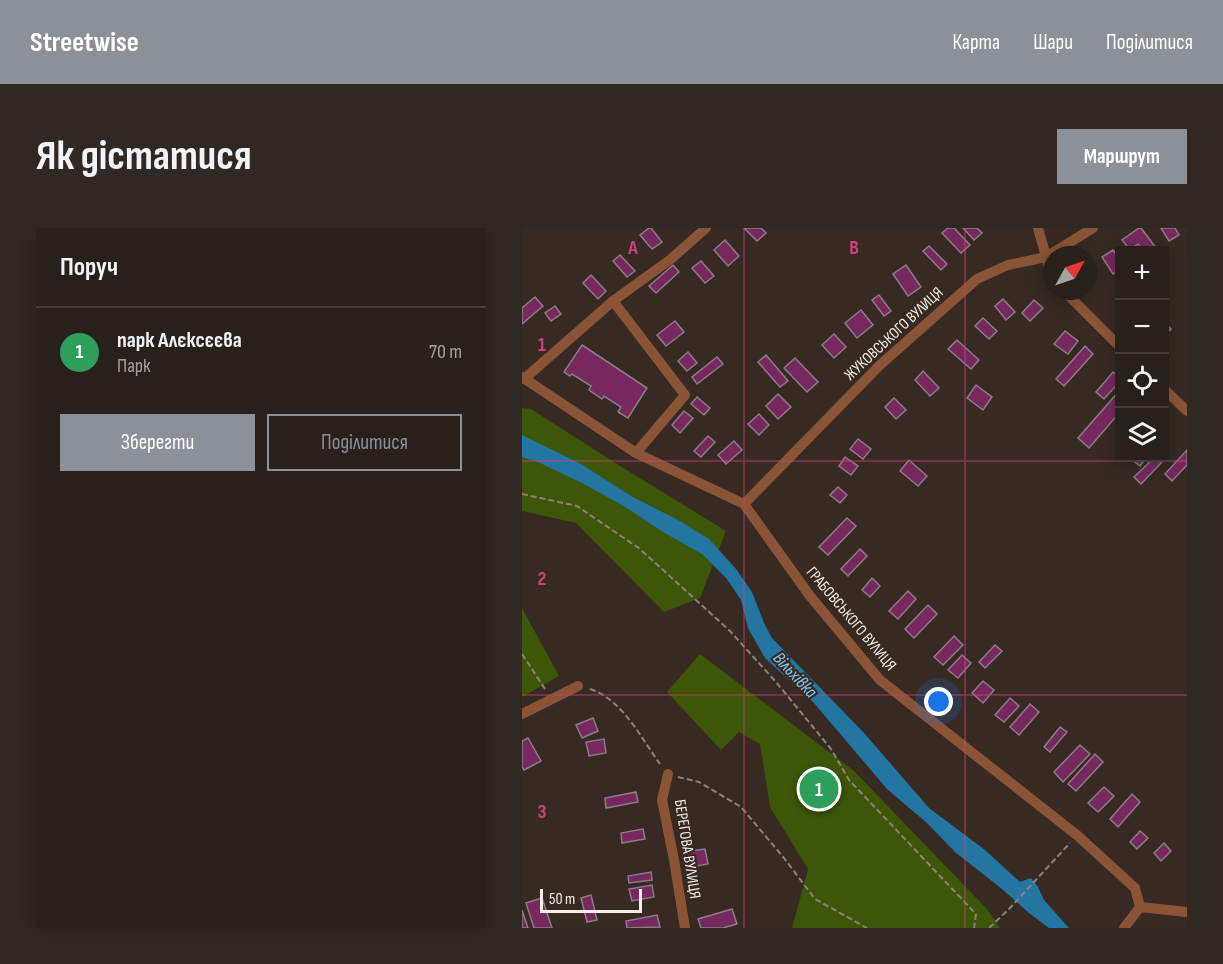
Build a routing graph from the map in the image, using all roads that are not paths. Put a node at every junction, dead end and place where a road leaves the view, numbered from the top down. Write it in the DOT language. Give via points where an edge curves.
graph roads {
  1 [pos="706,228"];
  2 [pos="1038,228"];
  3 [pos="1093,228"];
  4 [pos="1043,246"];
  5 [pos="1064,246"];
  6 [pos="1043,258"];
  7 [pos="1073,300"];
  8 [pos="613,301"];
  9 [pos="1115,343"];
  10 [pos="523,378"];
  11 [pos="1169,394"];
  12 [pos="1187,411"];
  13 [pos="636,453"];
  14 [pos="744,504"];
  15 [pos="578,686"];
  16 [pos="522,714"];
  17 [pos="668,774"];
  18 [pos="1140,907"];
  19 [pos="1187,912"];
  20 [pos="685,928"];
  21 [pos="1125,928"];
  1 -- 8 [label="street"];
  2 -- 4 [label="street"];
  3 -- 5 [label="street, ЖУКОВСЬКОГО ВУЛИЦЯ"];
  6 -- 14 [label="street, ЖУКОВСЬКОГО ВУЛИЦЯ" via="1008,265 977,279 880,365"];
  7 -- 9 [label="street"];
  8 -- 10 [label="street"];
  8 -- 13 [label="street" via="685,395"];
  10 -- 13 [label="street, ГРАБОВСЬКОГО ВУЛИЦЯ"];
  11 -- 12 [label="street"];
  13 -- 14 [label="street, ГРАБОВСЬКОГО ВУЛИЦЯ"];
  14 -- 18 [label="street, ГРАБОВСЬКОГО ВУЛИЦЯ" via="810,596 880,680 1078,836 1135,888"];
  15 -- 16 [label="street"];
  17 -- 20 [label="street, БЕРЕГОВА ВУЛИЦЯ" via="662,800"];
  18 -- 19 [label="street"];
  18 -- 21 [label="street"];
}
